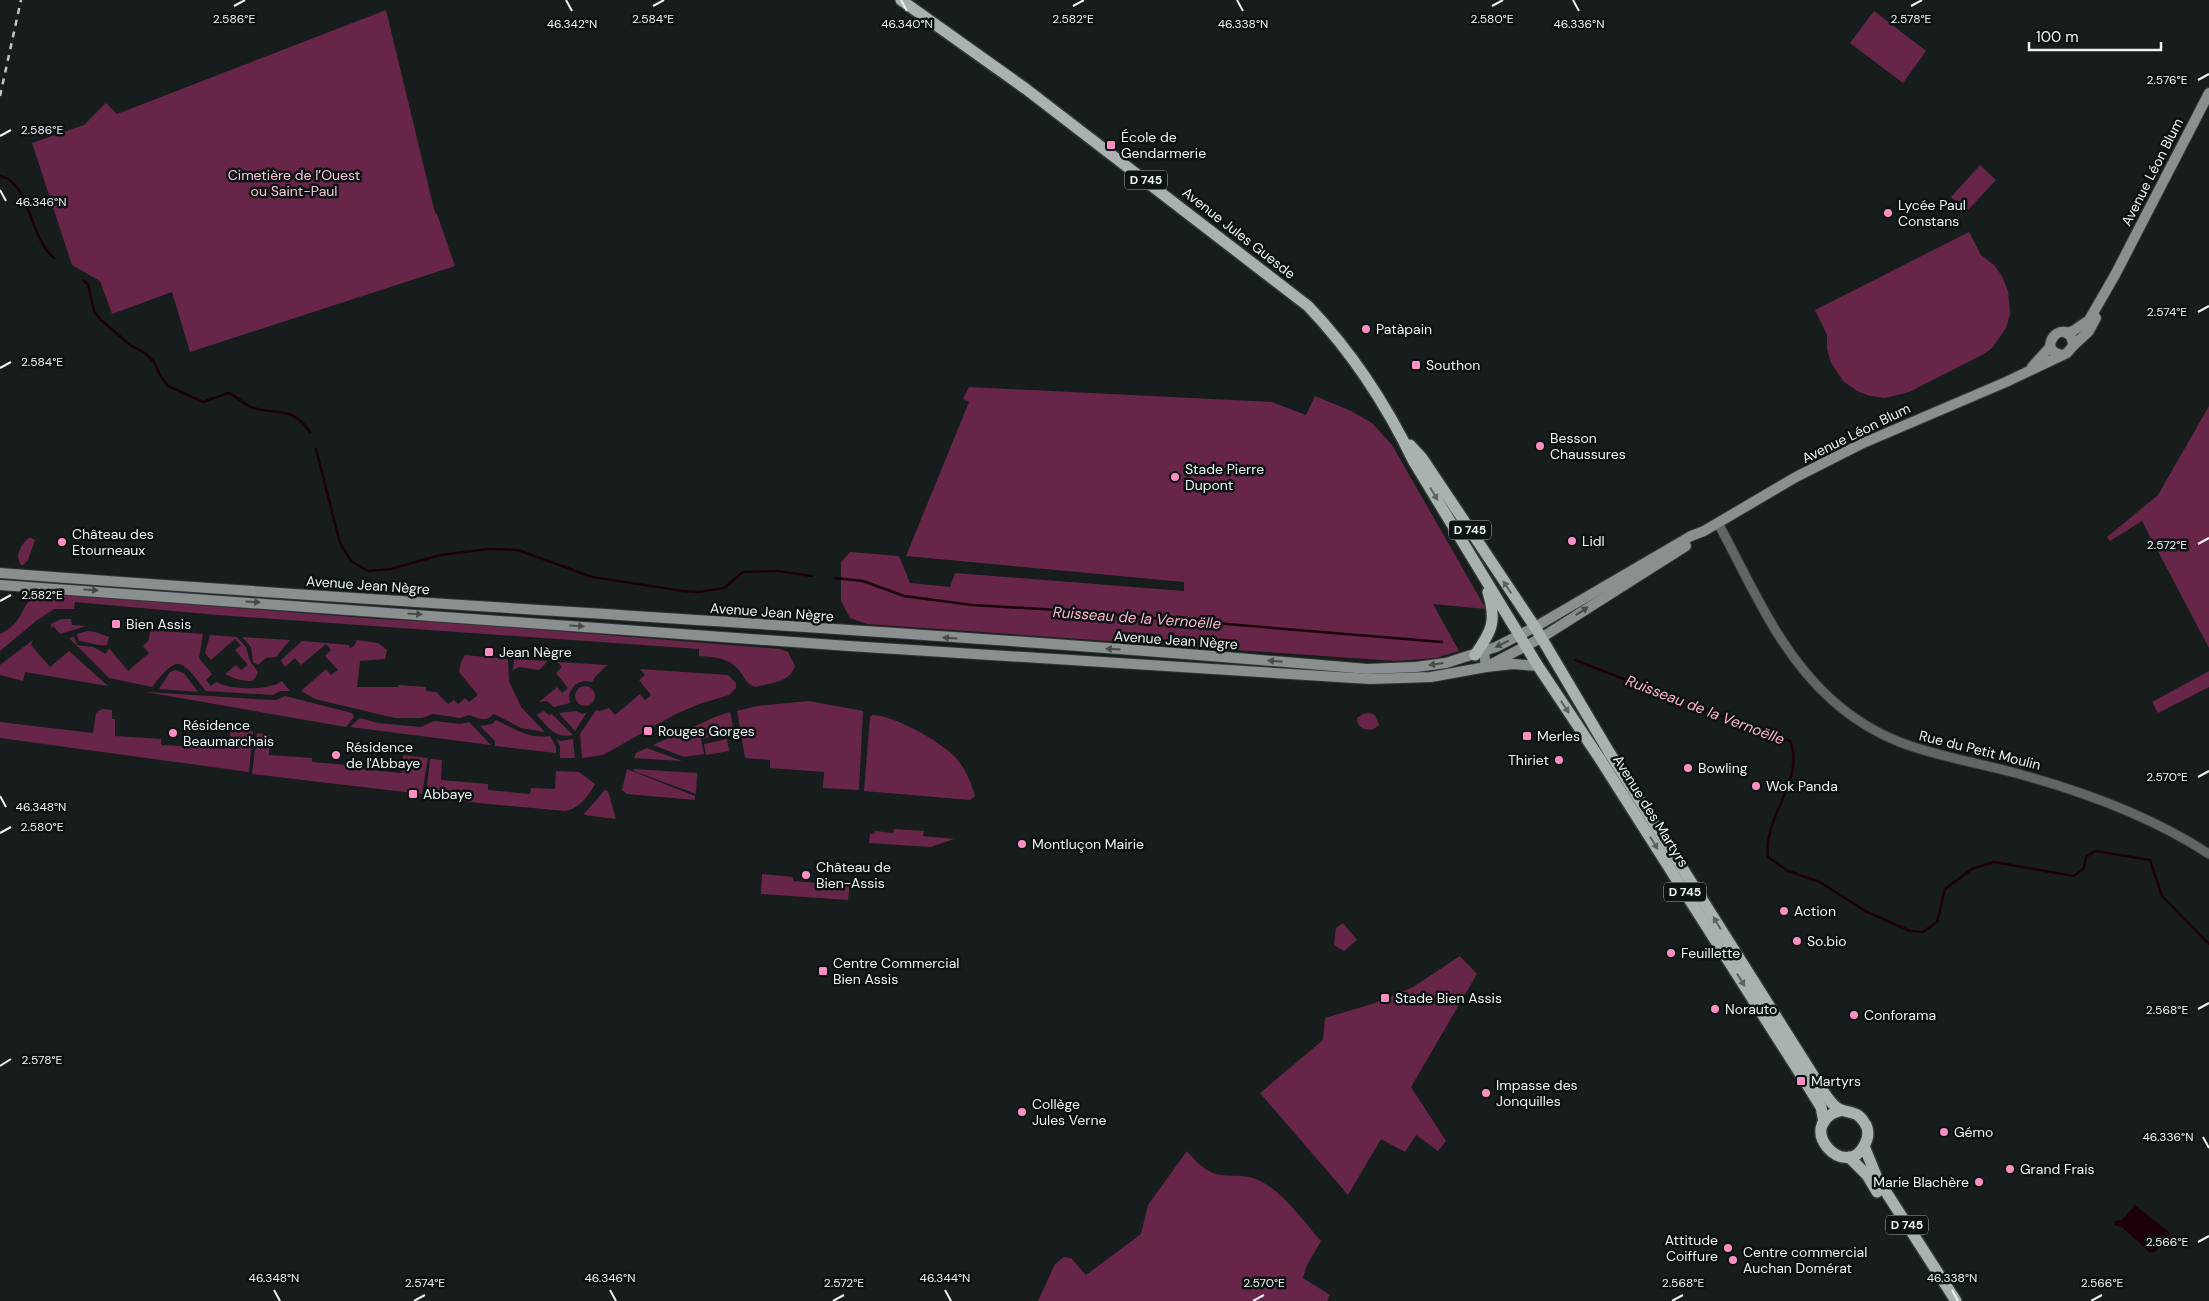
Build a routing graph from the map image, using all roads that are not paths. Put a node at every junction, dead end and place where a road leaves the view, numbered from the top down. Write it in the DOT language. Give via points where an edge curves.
graph roads {
  1 [pos="903,0"];
  2 [pos="2209,93"];
  3 [pos="2209,104"];
  4 [pos="2066,333"];
  5 [pos="2073,346"];
  6 [pos="2050,347"];
  7 [pos="2061,355"];
  8 [pos="2026,373"];
  9 [pos="1402,437"];
  10 [pos="1718,523"];
  11 [pos="1704,531"];
  12 [pos="0,573"];
  13 [pos="1482,574"];
  14 [pos="0,584"];
  15 [pos="1535,627"];
  16 [pos="1519,635"];
  17 [pos="1541,638"];
  18 [pos="1526,647"];
  19 [pos="1479,653"];
  20 [pos="1486,666"];
  21 [pos="1538,666"];
  22 [pos="2209,854"];
  23 [pos="1842,1110"];
  24 [pos="1824,1122"];
  25 [pos="1864,1146"];
  26 [pos="1849,1157"];
  27 [pos="1947,1301"];
  28 [pos="1956,1301"];
  1 -- 9 [label="main road, Avenue Jules Guesde / D 745" via="1026,89 1308,306 1343,345"];
  2 -- 4 [label="main road, Avenue Léon Blum" via="2089,320"];
  3 -- 5 [label="main road, Avenue Léon Blum" via="2120,277 2089,331"];
  4 -- 5 [label="main road" via="2070,335"];
  4 -- 6 [label="main road, Avenue Léon Blum" via="2059,332 2053,336"];
  5 -- 7 [label="main road, Avenue Léon Blum"];
  6 -- 7 [label="main road"];
  6 -- 8 [label="main road, Avenue Léon Blum"];
  7 -- 8 [label="main road, Avenue Léon Blum"];
  8 -- 10 [label="main road, Avenue Léon Blum" via="1861,444 1796,477"];
  9 -- 13 [label="main road, Avenue Jules Guesde / D 745, one-way"];
  15 -- 9 [label="main road, Avenue Jules Guesde / D 745, one-way" via="1422,458"];
  10 -- 11 [label="main road, Avenue Léon Blum"];
  10 -- 22 [label="street, Rue du Petit Moulin" via="1789,651 1813,681 1851,715 1911,747 2017,773 2107,803 2159,824"];
  11 -- 15 [label="main road, Avenue Léon Blum"];
  17 -- 11 [label="main road, Avenue Léon Blum, one-way" via="1694,541"];
  19 -- 12 [label="main road, Avenue Jean Nègre, one-way" via="1446,663 1366,669"];
  13 -- 16 [label="main road, Avenue Jules Guesde / D 745"];
  13 -- 19 [label="main road, D 745" via="1494,618"];
  14 -- 20 [label="main road, Avenue Jean Nègre, one-way" via="849,646 1360,679 1431,677"];
  15 -- 16 [label="main road, Avenue Jean Nègre"];
  15 -- 17 [label="main road, Avenue Jules Guesde / D 745"];
  16 -- 18 [label="main road, Avenue Jules Guesde / D 745"];
  16 -- 19 [label="main road, Avenue Jean Nègre, one-way"];
  17 -- 18 [label="main road, Avenue Jean Nègre"];
  23 -- 17 [label="main road, Avenue des Martyrs / D 745, one-way" via="1823,1091 1609,752"];
  18 -- 20 [label="main road, Avenue Jean Nègre"];
  18 -- 21 [label="main road, Avenue des Martyrs / D 745"];
  19 -- 20 [label="main road"];
  20 -- 21 [label="main road, Avenue Jean Nègre"];
  21 -- 24 [label="main road, Avenue des Martyrs / D 745, one-way" via="1806,1082 1821,1106"];
  23 -- 24 [label="main road"];
  23 -- 25 [label="main road" via="1853,1112 1864,1121 1868,1136"];
  24 -- 26 [label="main road" via="1824,1145 1835,1155"];
  25 -- 26 [label="main road"];
  25 -- 28 [label="main road, D 745" via="1877,1178"];
  26 -- 27 [label="main road, D 745" via="1867,1175"];
}
